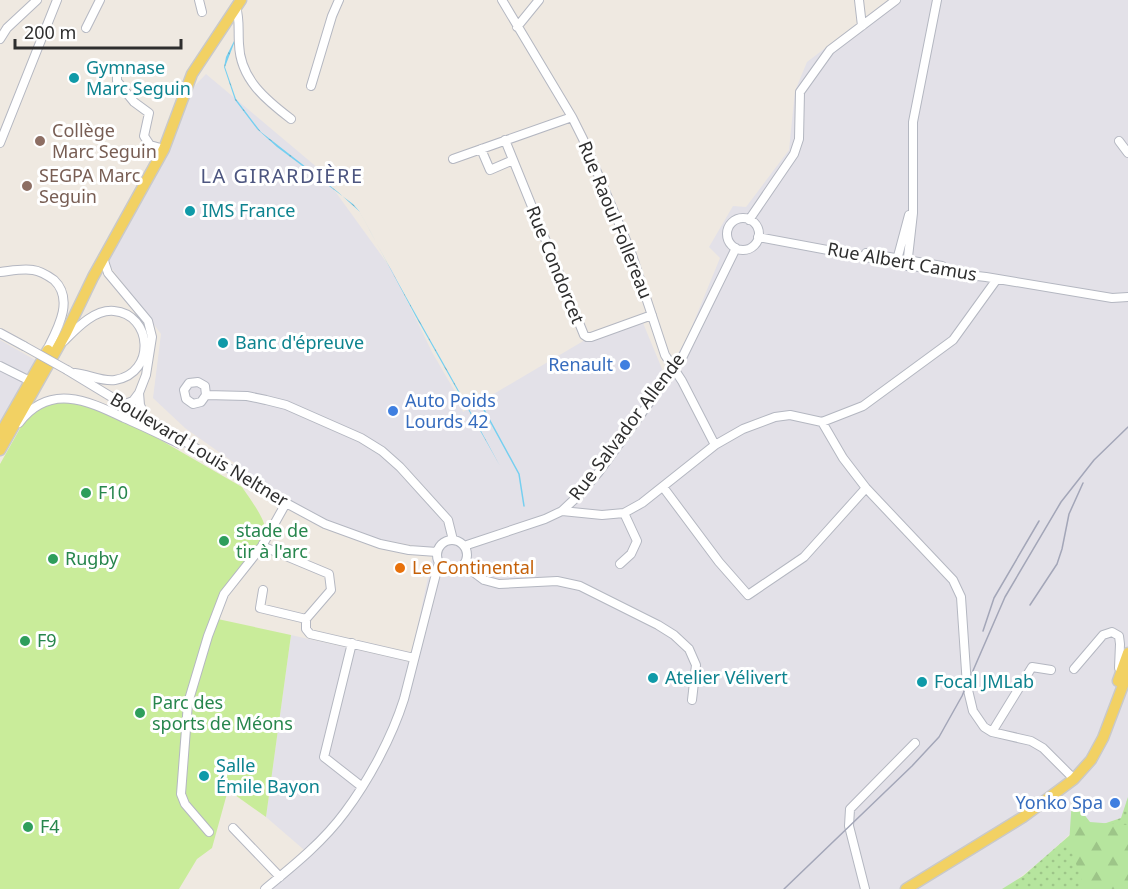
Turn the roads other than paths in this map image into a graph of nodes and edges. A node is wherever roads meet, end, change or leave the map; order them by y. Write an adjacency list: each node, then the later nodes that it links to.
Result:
1 (37, 0): 13 (street)
2 (57, 0): 25 (street)
3 (100, 0): 17 (street)
4 (200, 0): 12 (street)
5 (339, 0): 20 (street)
6 (502, 0): 16 (street, Rue Raoul Follereau)
7 (859, 0): 15 (street)
8 (896, 0): 15 (street)
9 (937, 0): 31 (street)
10 (537, 1): 16 (street)
11 (239, 3): 22 (street); 26 (main road)
12 (202, 12)
13 (12, 23): 14 (street); 18 (street)
14 (0, 24)
15 (862, 26): 32 (street)
16 (518, 27): 21 (street, Rue Raoul Follereau)
17 (87, 28)
18 (0, 39)
19 (125, 67): 26 (street)
20 (311, 86)
21 (572, 117): 23 (street); 41 (street, Rue Raoul Follereau)
22 (291, 119)
23 (506, 140): 27 (street); 30 (street, Rue Condorcet)
24 (1119, 141): 28 (street)
25 (0, 143)
26 (164, 149): 35 (main road)
27 (481, 149): 29 (street); 30 (street)
28 (1128, 153)
29 (453, 159)
30 (513, 160): 41 (street, Rue Condorcet)
31 (912, 206): 36 (street); 37 (street)
32 (749, 220): 33 (street); 34 (street)
33 (758, 237): 34 (street); 36 (street, Rue Albert Camus)
34 (736, 248): 44 (street, Rue Salvador Allende)
35 (103, 258): 45 (main road); 48 (street)
36 (897, 260): 37 (street, Rue Albert Camus)
37 (908, 263): 39 (street, Rue Albert Camus)
38 (0, 272): 45 (street)
39 (997, 279): 40 (street, Rue Albert Camus); 52 (street)
40 (1128, 297)
41 (652, 315): 44 (street, Rue Raoul Follereau)
42 (1, 333): 46 (street, Boulevard Louis Neltner, bridge)
43 (0, 366): 47 (street)
44 (673, 369): 54 (street, Rue Raoul Follereau); 60 (street, Rue Salvador Allende)
45 (39, 372): 46 (street); 47 (main road); 55 (main road)
46 (69, 372): 50 (street, Boulevard Louis Neltner)
47 (30, 381): 53 (main road)
48 (139, 393): 50 (street); 51 (street)
49 (206, 395): 62 (street)
50 (123, 405): 51 (street, Boulevard Louis Neltner)
51 (145, 416): 56 (street, Boulevard Louis Neltner)
52 (822, 422): 54 (street); 58 (street)
53 (0, 434)
54 (715, 445): 57 (street)
55 (1, 448): 56 (street)
56 (215, 461): 59 (street, Boulevard Louis Neltner)
57 (663, 487): 58 (street); 61 (street)
58 (866, 488): 80 (street)
59 (286, 503): 63 (street); 65 (street, Boulevard Louis Neltner)
60 (562, 511): 61 (street); 64 (street, Rue Salvador Allende)
61 (624, 513): 67 (street)
62 (453, 540): 64 (street); 65 (street)
63 (262, 546): 72 (street); 85 (street)
64 (464, 546): 68 (street)
65 (437, 552): 66 (street)
66 (439, 562): 69 (street); 70 (street)
67 (620, 564)
68 (464, 565): 69 (street); 79 (street)
69 (454, 570): 70 (street)
70 (434, 585): 75 (street)
71 (263, 590): 72 (street)
72 (306, 619): 73 (street)
73 (352, 643): 75 (street); 83 (street)
74 (1128, 653): 78 (main road)
75 (414, 658): 83 (street)
76 (1074, 669): 78 (street)
77 (1051, 670): 80 (street)
78 (1124, 671): 82 (main road); 82 (main road)
79 (692, 700)
80 (992, 732): 82 (street)
81 (915, 742): 88 (street)
82 (1072, 776): 89 (main road)
83 (361, 786): 86 (street)
84 (233, 828): 86 (street)
85 (209, 832)
86 (280, 877): 87 (street)
87 (266, 889)
88 (866, 889)
89 (906, 889)

